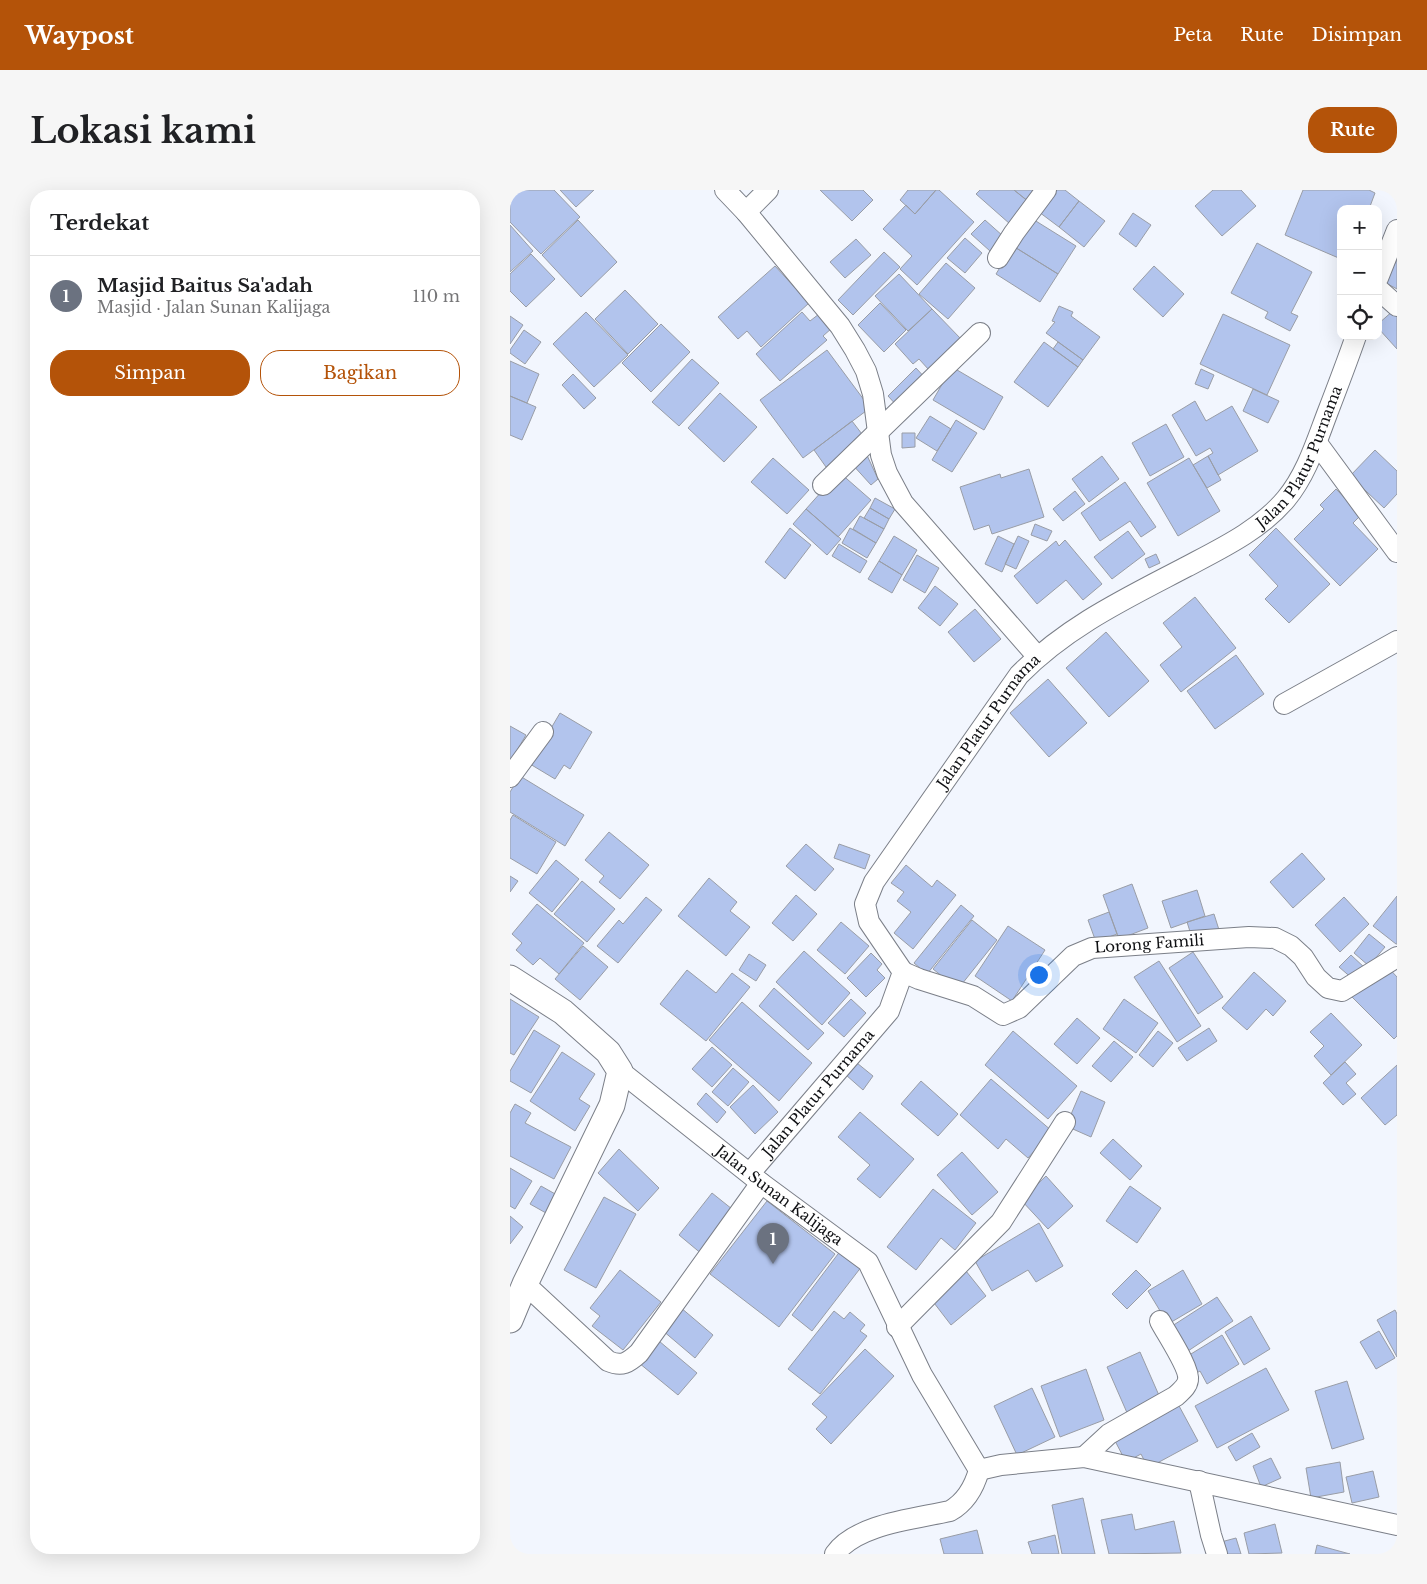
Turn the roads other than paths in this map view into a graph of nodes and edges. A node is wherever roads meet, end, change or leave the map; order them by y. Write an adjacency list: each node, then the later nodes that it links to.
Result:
1 (725, 190): 4 (street)
2 (768, 190): 4 (street)
3 (1046, 190): 6 (street)
4 (746, 212): 12 (street)
5 (1397, 230): 7 (street)
6 (998, 258)
7 (1382, 268)
8 (1382, 293): 9 (street)
9 (1397, 306)
10 (980, 333): 12 (street)
11 (1355, 340): 13 (street, Jalan Platur Purnama)
12 (879, 431): 14 (street); 17 (street)
13 (1317, 443): 15 (street); 17 (street, Jalan Platur Purnama)
14 (823, 485)
15 (1397, 552)
16 (1397, 641): 18 (street)
17 (1038, 656): 22 (street, Jalan Platur Purnama)
18 (1284, 704)
19 (543, 732): 20 (street)
20 (510, 777)
21 (1394, 963): 22 (street, Lorong Famili)
22 (903, 972): 26 (street, Jalan Platur Purnama)
23 (510, 978): 24 (street, Jalan Sunan Kalijaga)
24 (620, 1072): 26 (street, Jalan Sunan Kalijaga); 27 (street)
25 (1065, 1122): 30 (street)
26 (756, 1178): 27 (street, Jalan Platur Purnama); 30 (street, Jalan Sunan Kalijaga)
27 (525, 1284): 28 (street)
28 (510, 1320)
29 (1160, 1321): 31 (street)
30 (897, 1327): 32 (street, Jalan Sunan Kalijaga)
31 (1084, 1458): 32 (street); 33 (street)
32 (979, 1470): 35 (street)
33 (1199, 1481): 34 (street); 36 (street)
34 (1397, 1525)
35 (835, 1554)
36 (1217, 1554)

